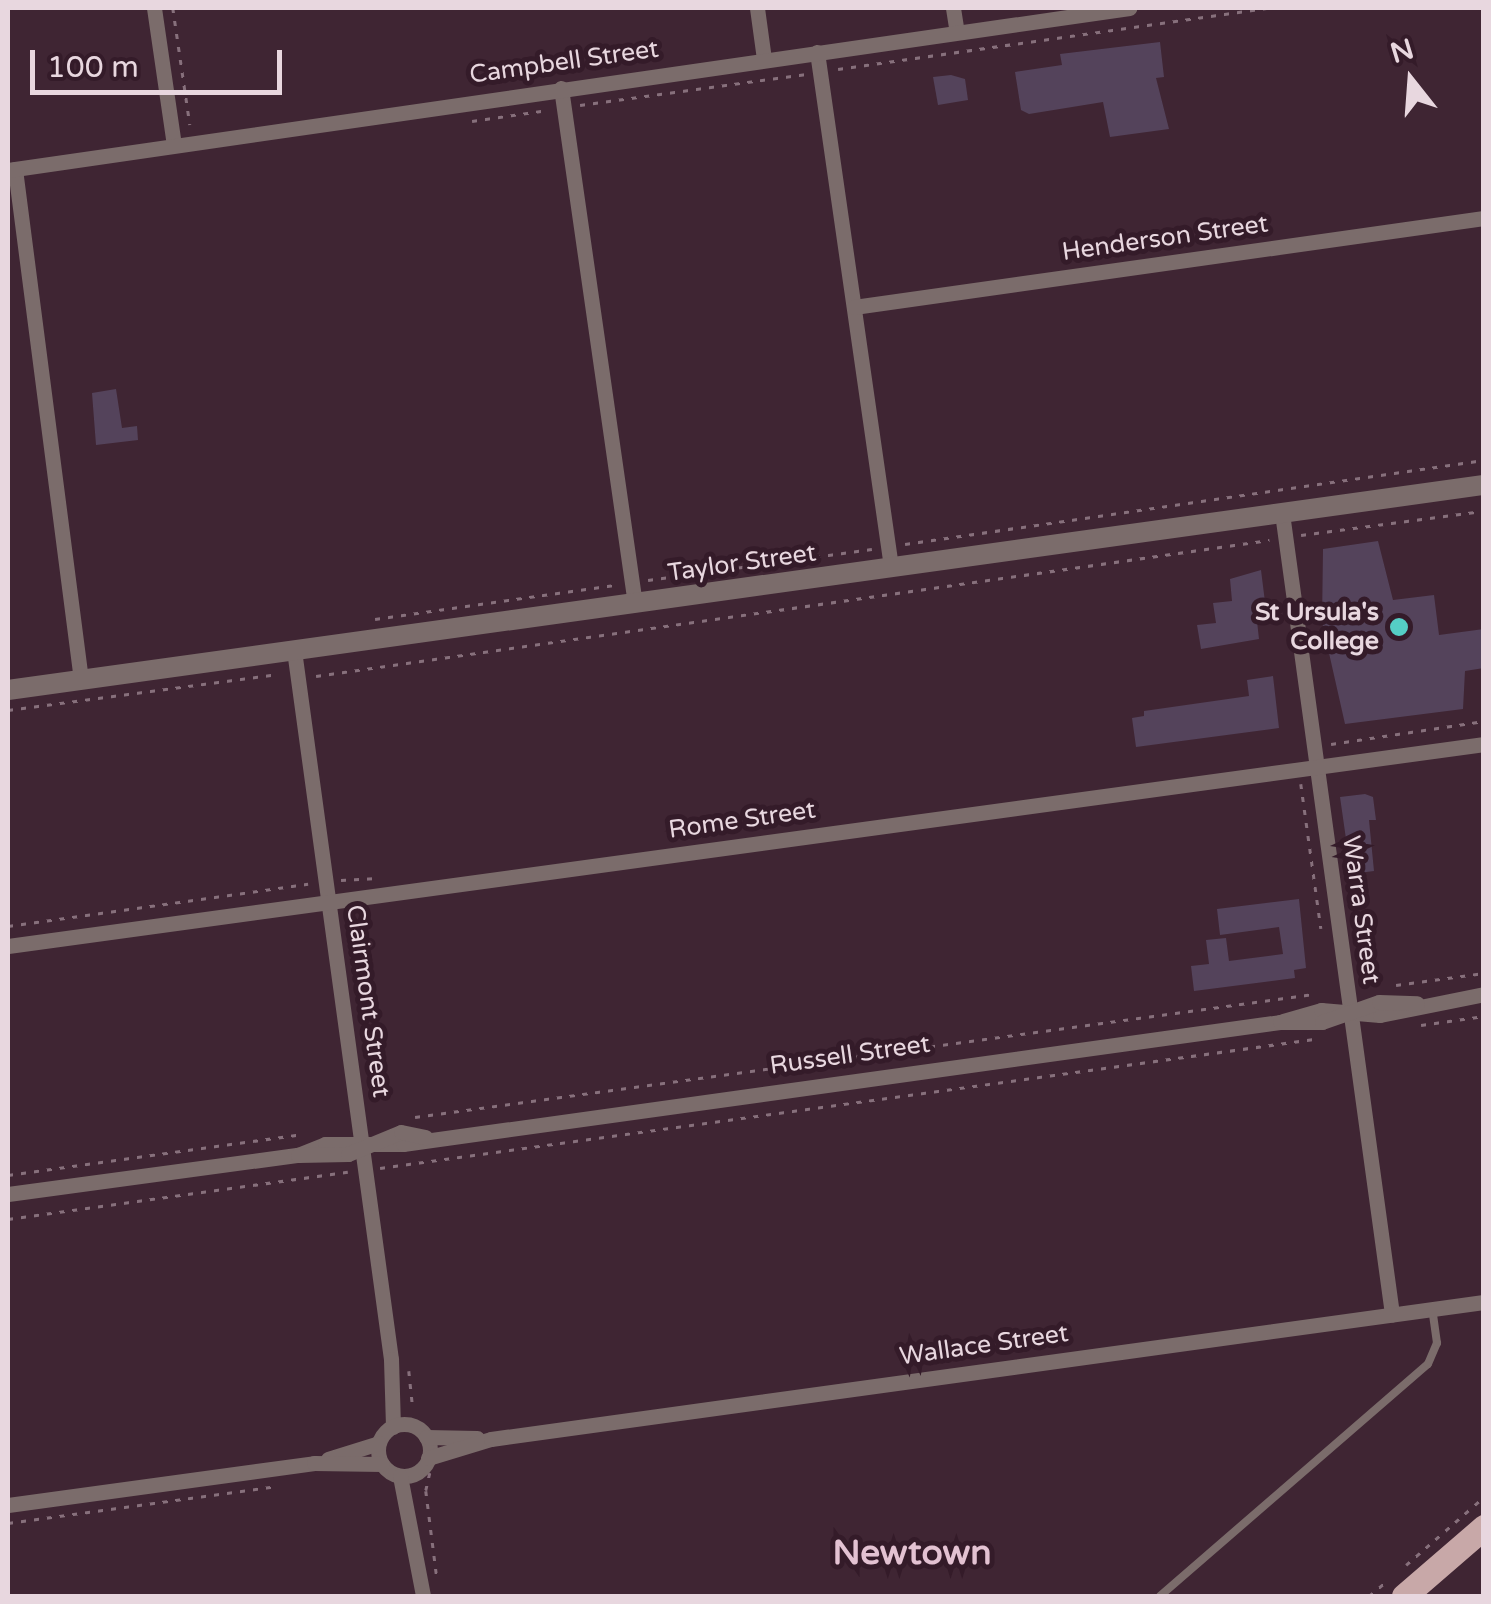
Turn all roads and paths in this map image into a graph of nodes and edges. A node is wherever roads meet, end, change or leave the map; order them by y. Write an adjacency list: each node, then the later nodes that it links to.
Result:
1 (154, 8): 15 (street)
2 (173, 8): 14 (path)
3 (757, 8): 9 (street)
4 (953, 8): 7 (street)
5 (1128, 8): 7 (street, Campbell Street)
6 (1267, 8): 10 (path)
7 (957, 32): 8 (street, Campbell Street)
8 (817, 52): 9 (street, Campbell Street); 10 (street)
9 (764, 59): 11 (street, Campbell Street)
10 (820, 72): 12 (path); 18 (street)
11 (561, 88): 12 (street); 15 (street, Campbell Street)
12 (564, 108): 13 (path); 25 (street)
13 (467, 122)
14 (190, 126)
15 (174, 145): 16 (street, Campbell Street)
16 (11, 169): 29 (street)
17 (1484, 218): 18 (street, Henderson Street)
18 (854, 307): 24 (street)
19 (1484, 460): 24 (path)
20 (1484, 485): 22 (street, Taylor Street)
21 (1484, 511): 23 (path)
22 (1282, 513): 23 (street, Warra Street); 24 (street, Taylor Street)
23 (1285, 537): 28 (path); 34 (street, Warra Street)
24 (889, 557): 25 (street, Taylor Street); 25 (path)
25 (633, 593): 26 (path); 27 (street, Taylor Street)
26 (367, 620)
27 (294, 650): 28 (street, Clairmont Street); 29 (street, Taylor Street)
28 (298, 677): 31 (path); 37 (street, Clairmont Street)
29 (81, 680): 30 (street, Taylor Street)
30 (8, 690)
31 (8, 710)
32 (1484, 722): 34 (path)
33 (1484, 744): 35 (street, Rome Street)
34 (1314, 748): 35 (street, Warra Street)
35 (1308, 768): 38 (street, Rome Street); 40 (path); 44 (street, Warra Street)
36 (389, 877): 37 (path)
37 (326, 882): 38 (street, Clairmont Street); 39 (path)
38 (329, 902): 41 (street, Rome Street); 50 (street, Clairmont Street)
39 (8, 926)
40 (1323, 941)
41 (8, 946)
42 (1484, 973): 43 (path)
43 (1393, 985)
44 (1347, 989): 46 (street, Warra Street); 48 (path)
45 (1484, 994): 46 (street, Russell Street)
46 (1350, 1012): 50 (street, Russell Street); 57 (street, Warra Street)
47 (1321, 1038): 51 (path)
48 (413, 1118)
49 (305, 1134): 52 (path)
50 (362, 1146): 51 (street, Clairmont Street); 53 (street, Russell Street)
51 (365, 1170): 54 (path); 58 (street, Clairmont Street)
52 (8, 1175)
53 (8, 1194)
54 (8, 1218)
55 (1484, 1302): 56 (street, Wallace Street)
56 (1432, 1308): 57 (street, Wallace Street); 72 (lane)
57 (1392, 1314): 60 (street, Wallace Street)
58 (400, 1426): 59 (street); 61 (street)
59 (426, 1437): 60 (street, Wallace Street); 62 (street)
60 (490, 1439): 62 (street, Wallace Street)
61 (379, 1443): 63 (street); 64 (street)
62 (428, 1458): 65 (street)
63 (314, 1463): 64 (street); 68 (street)
64 (382, 1464): 65 (street)
65 (407, 1475): 71 (street)
66 (426, 1490): 70 (path)
67 (1484, 1496): 73 (path)
68 (8, 1504)
69 (1484, 1527): 74 (main road)
70 (437, 1579)
71 (423, 1596)
72 (1160, 1596)
73 (1370, 1596)
74 (1404, 1596)

